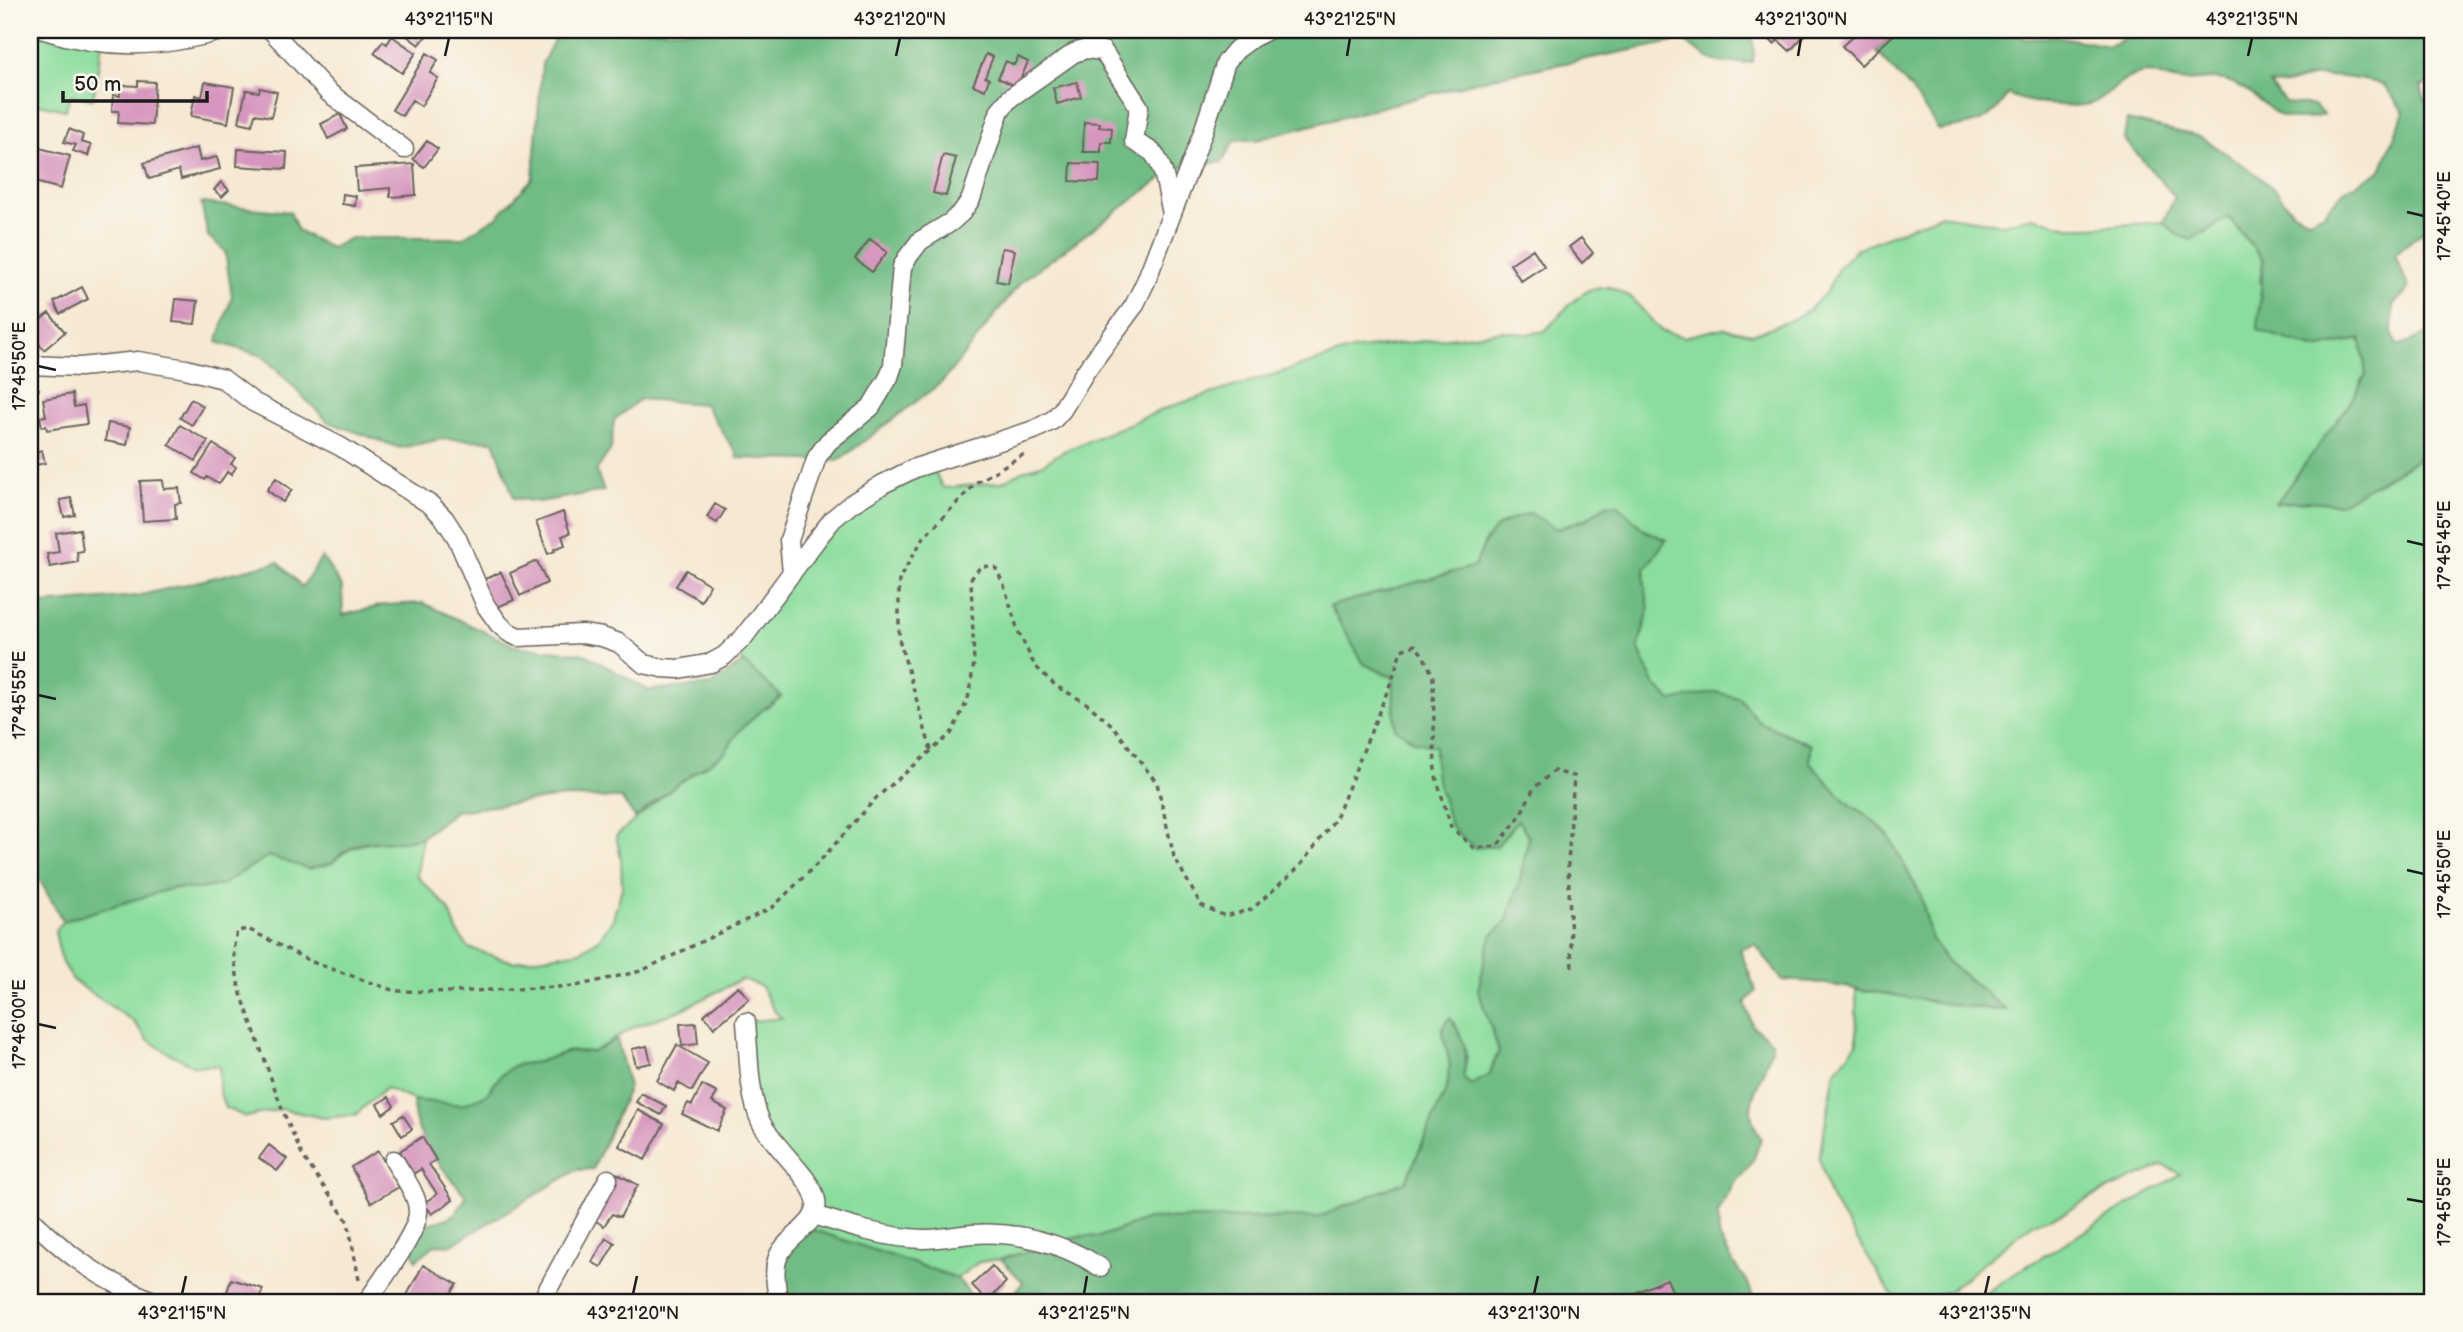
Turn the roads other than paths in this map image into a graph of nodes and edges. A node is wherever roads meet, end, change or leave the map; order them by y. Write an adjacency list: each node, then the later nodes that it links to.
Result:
1 (44, 30): 2 (street)
2 (224, 30)
3 (271, 30): 5 (street)
4 (1268, 30): 6 (street)
5 (404, 149)
6 (1172, 213): 8 (street); 8 (street)
7 (30, 365): 8 (street)
8 (793, 573)
9 (746, 1022): 12 (street)
10 (394, 1160): 15 (street)
11 (608, 1179): 17 (street)
12 (815, 1215): 14 (street); 18 (street)
13 (30, 1218): 16 (street)
14 (1100, 1267)
15 (364, 1296)
16 (155, 1302)
17 (541, 1302)
18 (778, 1302)

